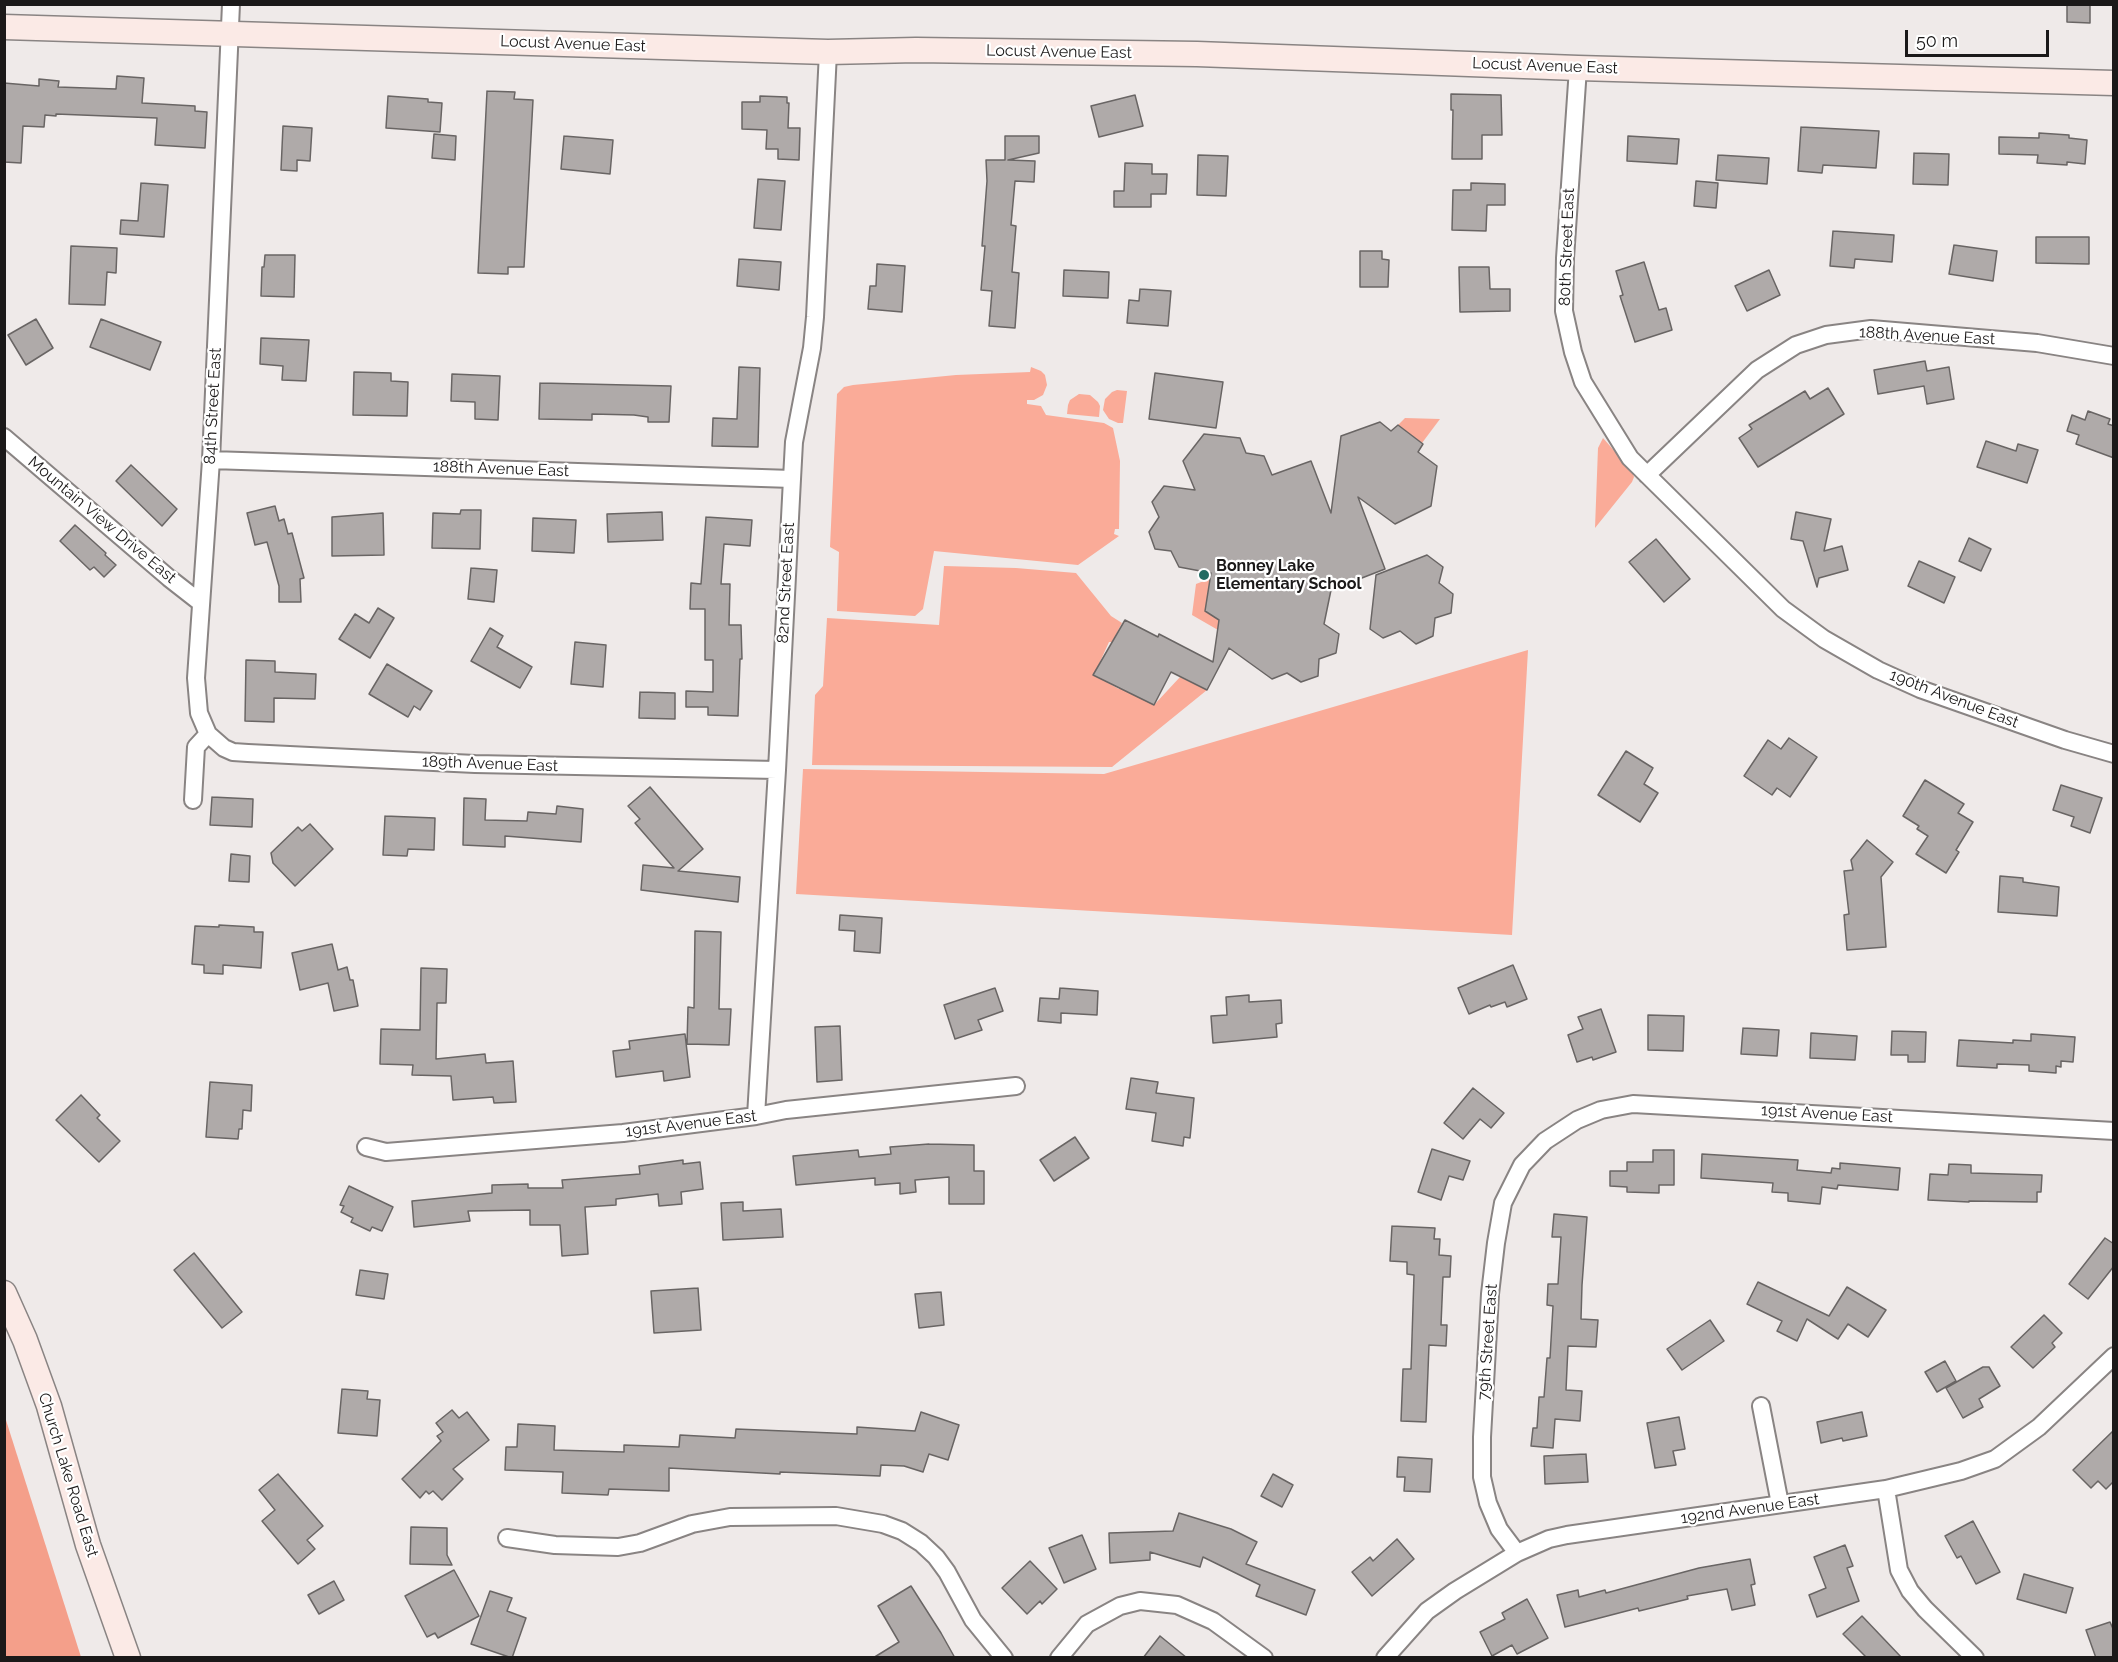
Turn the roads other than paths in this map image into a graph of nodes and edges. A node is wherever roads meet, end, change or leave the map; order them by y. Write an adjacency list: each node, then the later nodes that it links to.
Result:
1 (231, 4): 3 (street, 84th Street East)
2 (4, 27): 3 (street, Locust Avenue East)
3 (229, 33): 4 (street, Locust Avenue East); 9 (street, 84th Street East)
4 (828, 52): 5 (street, Locust Avenue East); 11 (street, 82nd Street East)
5 (1578, 68): 6 (street, Locust Avenue East); 10 (street, 80th Street East)
6 (2114, 82)
7 (2114, 357): 10 (street, 188th Avenue East)
8 (4, 437): 12 (street, Mountain View Drive East)
9 (211, 460): 11 (street, 188th Avenue East); 12 (street, 84th Street East)
10 (1647, 475): 14 (street, 190th Avenue East)
11 (792, 479): 15 (street, 82nd Street East)
12 (201, 603): 13 (street, 84th Street East)
13 (208, 734): 15 (street, 189th Avenue East); 16 (street)
14 (2114, 754)
15 (777, 770): 18 (street, 82nd Street East)
16 (193, 800)
17 (1016, 1086): 18 (street, 191st Avenue East)
18 (756, 1116): 21 (street, 191st Avenue East)
19 (2114, 1131): 20 (street, 191st Avenue East)
20 (1549, 1139): 28 (street, 79th Street East)
21 (366, 1147)
22 (4, 1293): 29 (street, Church Lake Road East)
23 (2112, 1361): 25 (street, 192nd Avenue East)
24 (1761, 1406): 26 (street)
25 (1886, 1489): 26 (street, 192nd Avenue East); 34 (street)
26 (1780, 1504): 28 (street, 192nd Avenue East)
27 (507, 1538): 30 (street)
28 (1517, 1553): 33 (street, 192nd Avenue East)
29 (128, 1658)
30 (1004, 1658)
31 (1059, 1658): 32 (street)
32 (1264, 1658)
33 (1385, 1658)
34 (1975, 1658)

